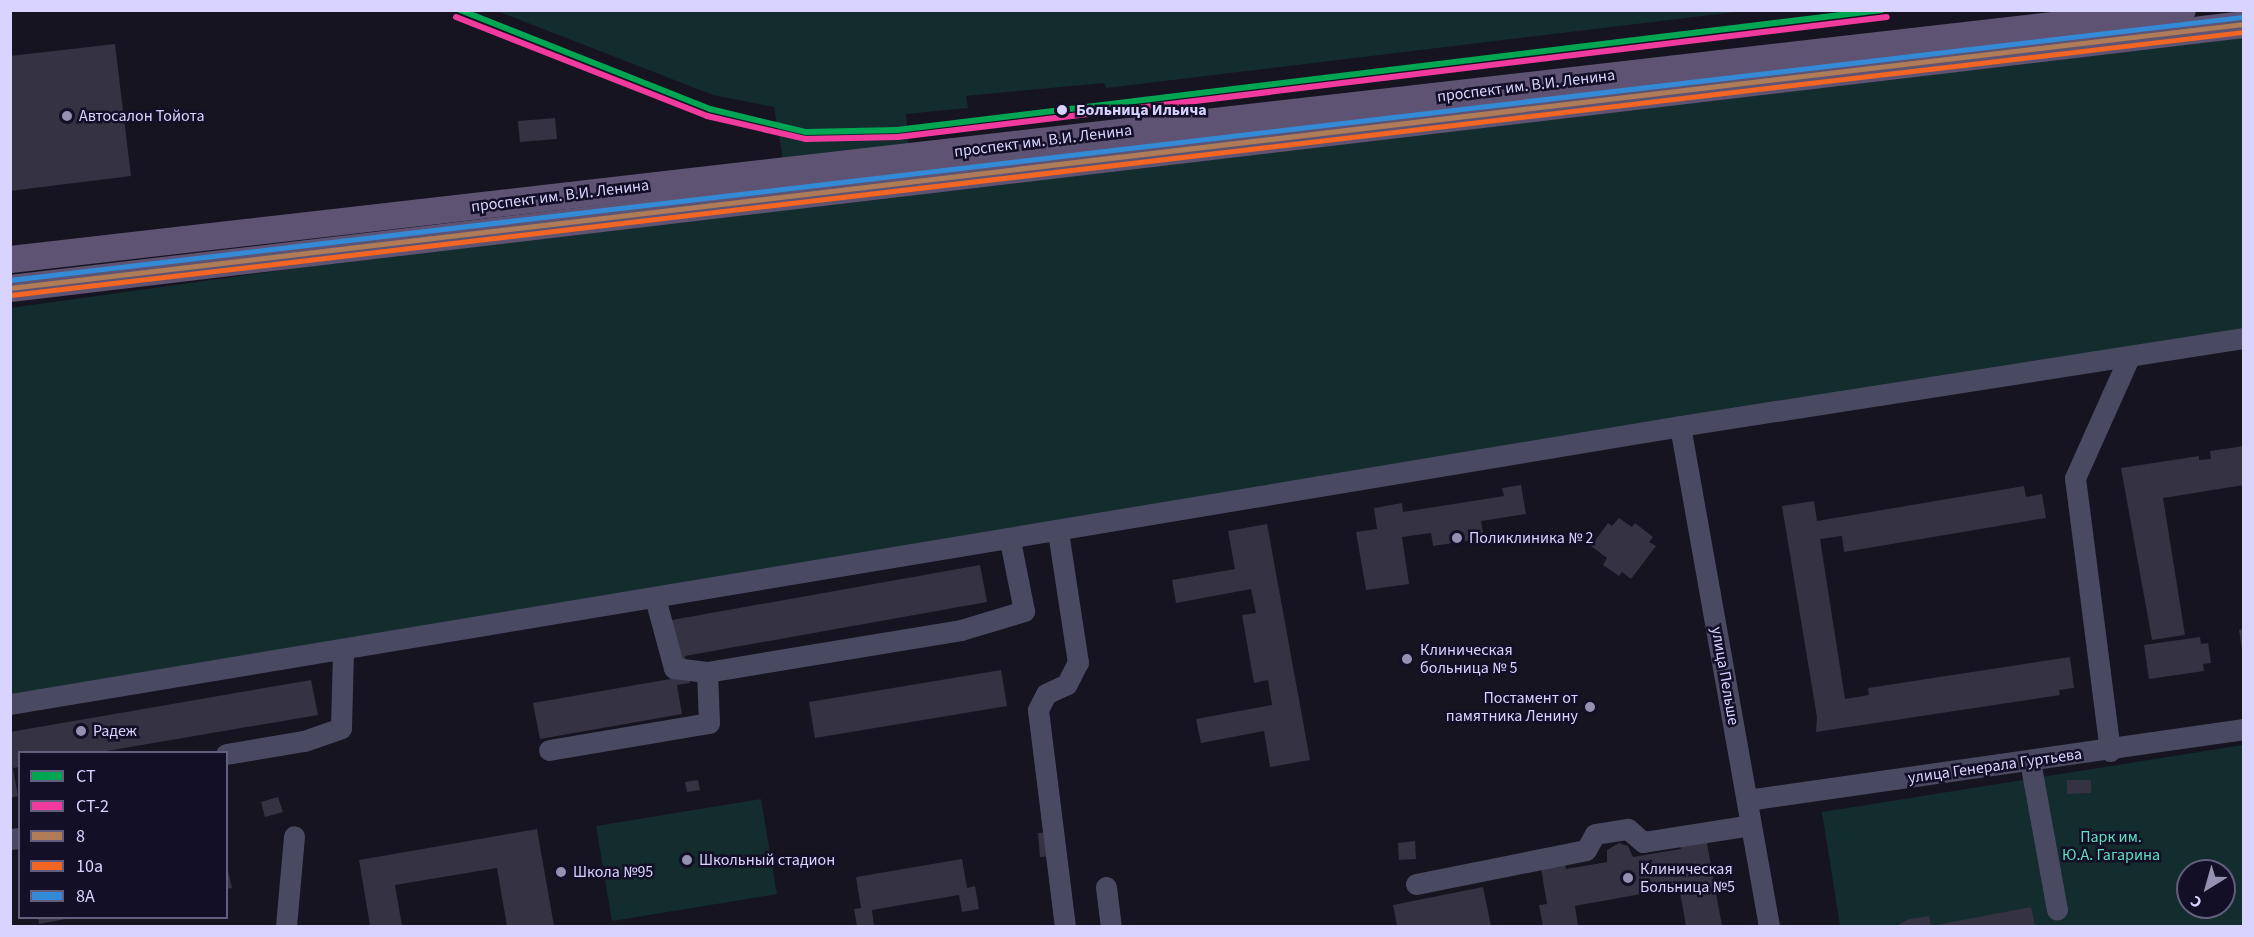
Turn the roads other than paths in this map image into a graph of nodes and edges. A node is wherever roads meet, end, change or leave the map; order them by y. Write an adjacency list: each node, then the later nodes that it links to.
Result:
1 (2182, 10): 3 (main road, проспект им. В.И. Ленина)
2 (2244, 24): 4 (main road, проспект им. В.И. Ленина)
3 (10, 259)
4 (10, 288)
5 (2244, 338): 6 (street)
6 (2129, 357): 7 (street); 16 (street)
7 (1680, 426): 8 (street); 19 (street, улица Пельше)
8 (1058, 532): 9 (street); 26 (street)
9 (1010, 540): 10 (street); 12 (street)
10 (655, 598): 11 (street); 12 (street)
11 (343, 649): 13 (street); 17 (street)
12 (707, 672): 15 (street)
13 (10, 704)
14 (2244, 729): 16 (street, улица Генерала Гуртьева)
15 (549, 750)
16 (2110, 751): 18 (street, улица Генерала Гуртьева)
17 (228, 754)
18 (2030, 762): 19 (street, улица Генерала Гуртьева); 24 (street)
19 (1747, 800): 20 (street, улица Пельше)
20 (1751, 825): 22 (street); 28 (street, улица Пельше)
21 (294, 836): 25 (street)
22 (1416, 884)
23 (1106, 887): 27 (street)
24 (2057, 910)
25 (286, 927)
26 (1065, 927)
27 (1111, 927)
28 (1769, 927)

